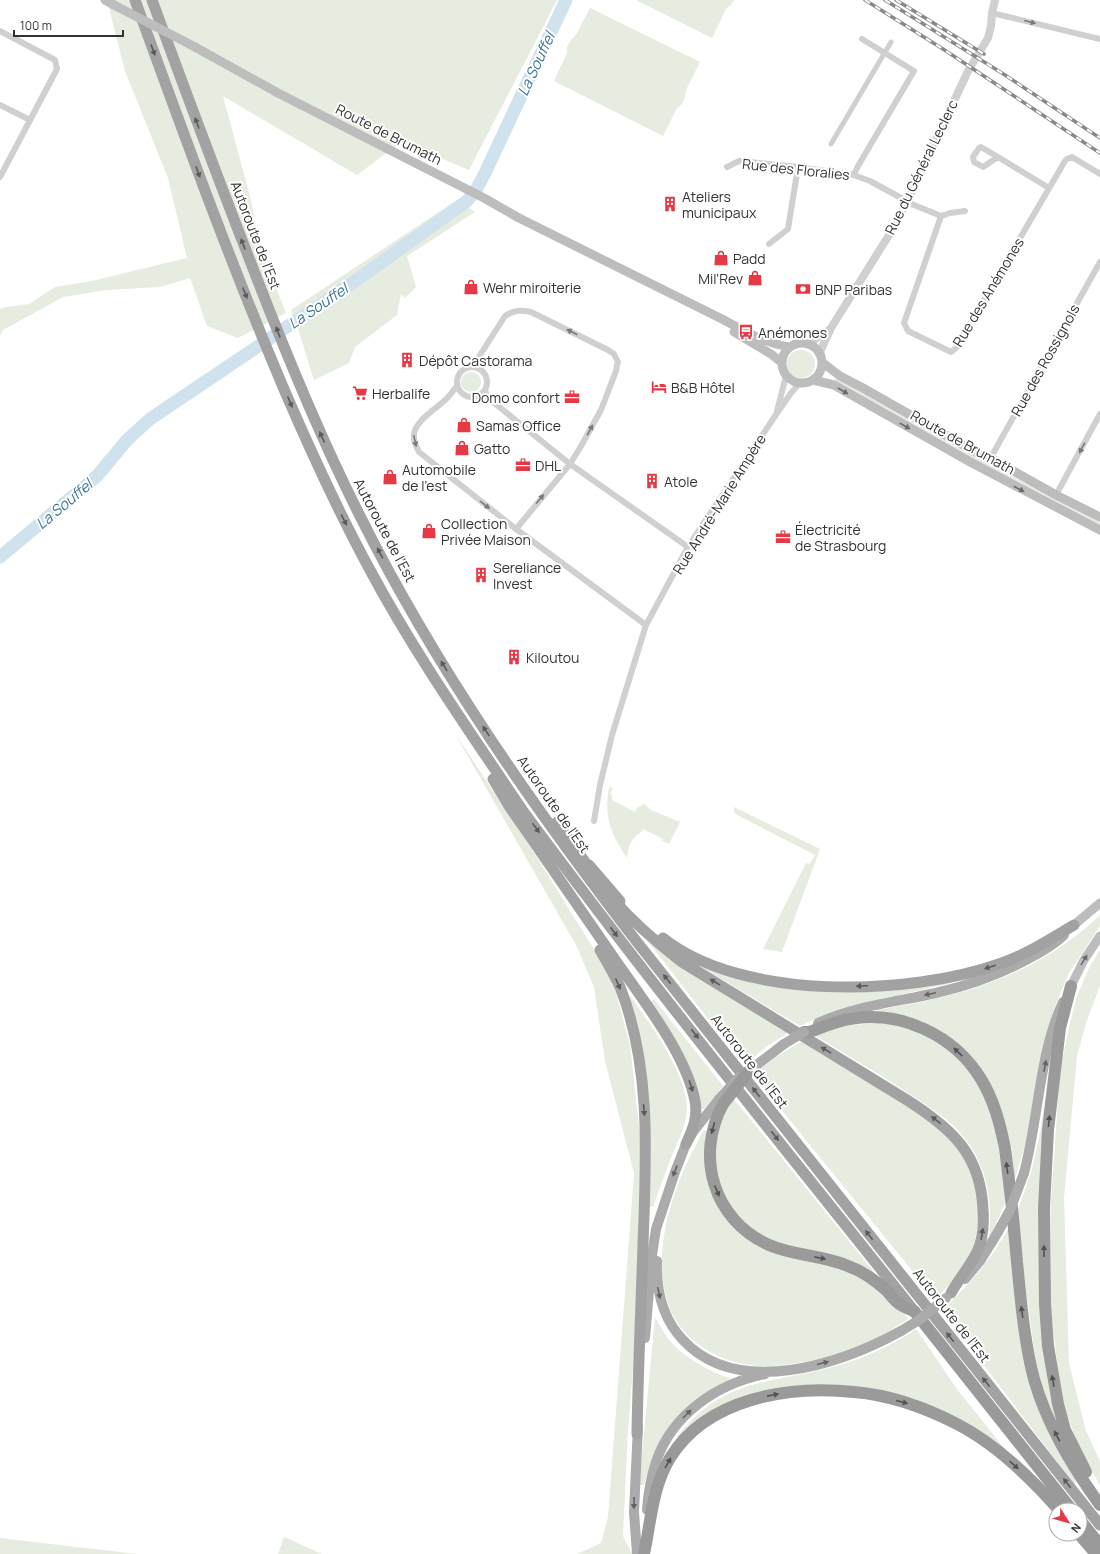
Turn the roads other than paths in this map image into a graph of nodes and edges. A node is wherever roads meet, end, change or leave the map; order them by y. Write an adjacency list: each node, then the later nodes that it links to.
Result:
1 (105, 0): 26 (main road, Route de Brumath, bridge)
2 (136, 0): 55 (highway, Autoroute de l’Est, one-way to 55)
3 (152, 0): 56 (highway, Autoroute de l’Est, one-way to 3)
4 (995, 0): 5 (street, Rue du Général Leclerc)
5 (992, 13): 8 (street, one-way to 8); 21 (street, Rue du Général Leclerc)
6 (0, 31): 12 (street)
7 (862, 39): 10 (street)
8 (1100, 39)
9 (891, 42): 10 (street)
10 (885, 53): 13 (street); 18 (street)
11 (0, 105): 12 (street)
12 (30, 120): 19 (street)
13 (831, 144)
14 (998, 157): 20 (street)
15 (727, 167): 16 (street, Rue des Floralies)
16 (798, 167): 18 (street, Rue des Floralies); 24 (street)
17 (1100, 174): 20 (street, Rue des Anémones)
18 (854, 175): 21 (street, Rue des Floralies)
19 (0, 177)
20 (1050, 188): 23 (street, Rue des Anémones)
21 (907, 201): 23 (street); 27 (street, Rue du Général Leclerc)
22 (965, 211): 23 (street)
23 (941, 216)
24 (769, 244)
25 (1100, 262): 47 (street, Rue des Rossignols)
26 (663, 290): 29 (main road, Route de Brumath); 32 (main road, Route de Brumath)
27 (831, 328): 28 (street, Rue du Général Leclerc); 30 (street, Rue du Général Leclerc)
28 (808, 344): 29 (main road); 30 (main road)
29 (790, 346): 32 (main road)
30 (819, 354): 33 (main road)
31 (480, 356): 34 (street); 35 (street); 48 (street, one-way to 31)
32 (781, 362): 36 (main road)
33 (823, 363): 37 (main road); 47 (main road, Route de Brumath)
34 (473, 366): 35 (street); 39 (street)
35 (482, 370): 40 (street)
36 (786, 376): 38 (main road); 46 (street, Rue André-Marie Ampère)
37 (813, 380): 38 (main road); 52 (main road, Route de Brumath, one-way to 52)
38 (800, 383): 46 (street, Rue André-Marie Ampère)
39 (457, 386): 41 (street); 42 (street)
40 (484, 390): 43 (street); 44 (street)
41 (463, 395): 42 (street); 43 (street)
42 (449, 396): 51 (street, one-way to 51)
43 (479, 396): 44 (street)
44 (488, 398): 48 (street)
45 (1100, 414): 49 (street, one-way to 49)
46 (775, 416): 53 (street, Rue André-Marie Ampère)
47 (989, 457): 49 (main road, Route de Brumath)
48 (570, 464): 51 (street, one-way to 48); 53 (street)
49 (1056, 495): 50 (main road, Route de Brumath)
50 (1100, 517)
51 (516, 530): 54 (street)
52 (1100, 530)
53 (688, 548): 54 (street, Rue André-Marie Ampère)
54 (646, 625): 57 (street, Rue André-Marie Ampère)
55 (405, 633): 59 (highway); 71 (highway, Autoroute de l’Est, one-way to 71)
56 (508, 764): 58 (highway); 78 (highway, Autoroute de l’Est, one-way to 56)
57 (594, 821)
58 (582, 856): 61 (highway, one-way to 58); 70 (highway, one-way to 58)
59 (569, 893): 68 (highway, one-way to 68); 73 (highway, one-way to 73)
60 (1100, 903): 61 (main road)
61 (1074, 925): 64 (main road, one-way to 64)
62 (1100, 936): 63 (main road, one-way to 62)
63 (1071, 986): 70 (main road, one-way to 63, bridge); 74 (highway, one-way to 63)
64 (824, 1023): 65 (highway); 77 (highway, one-way to 64)
65 (804, 1032): 66 (main road, bridge)
66 (749, 1071): 67 (highway, bridge)
67 (721, 1102): 68 (main road); 71 (highway, one-way to 71)
68 (686, 1144): 69 (main road, one-way to 69)
69 (666, 1199): 72 (main road, one-way to 72); 73 (main road)
70 (949, 1296): 72 (main road, one-way to 70, bridge)
71 (915, 1312): 76 (highway, Autoroute de l’Est)
72 (785, 1370): 83 (main road, one-way to 72)
73 (637, 1434): 82 (main road, one-way to 82)
74 (1100, 1493)
75 (1052, 1502): 83 (highway, one-way to 75)
76 (1066, 1502)
77 (1100, 1504)
78 (1100, 1525)
79 (1088, 1530): 81 (highway)
80 (1086, 1542): 84 (highway)
81 (1100, 1545)
82 (637, 1554)
83 (644, 1554)
84 (1096, 1554)

